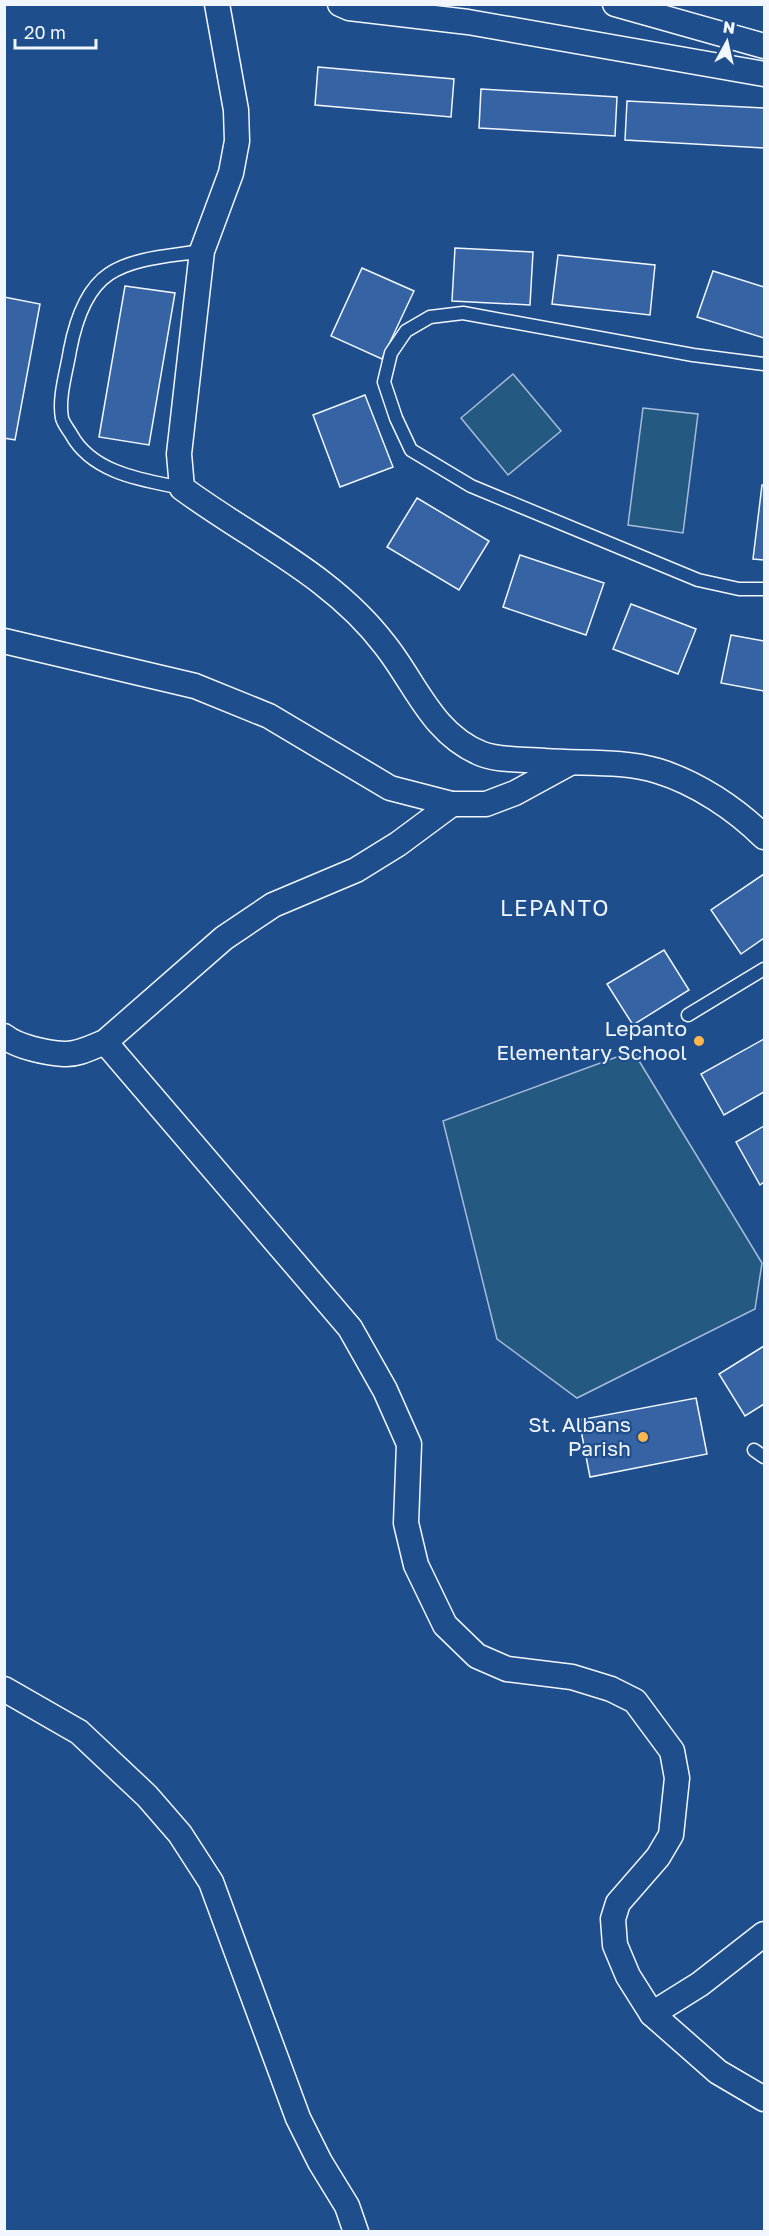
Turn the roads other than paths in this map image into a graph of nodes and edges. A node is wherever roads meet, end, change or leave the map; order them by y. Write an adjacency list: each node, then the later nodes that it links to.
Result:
1 (217, 4): 6 (street)
2 (340, 4): 5 (street)
3 (615, 4): 4 (street)
4 (765, 46)
5 (765, 74)
6 (202, 250): 8 (street); 8 (lane)
7 (765, 364): 9 (lane)
8 (182, 488): 11 (street)
9 (765, 589)
10 (4, 641): 12 (street)
11 (570, 763): 12 (street); 13 (street)
12 (452, 804): 17 (street)
13 (765, 837)
14 (765, 969): 15 (lane)
15 (688, 1015)
16 (4, 1036): 17 (street)
17 (105, 1042): 20 (street)
18 (4, 1689): 22 (street)
19 (765, 1934): 20 (street)
20 (652, 2013): 21 (street)
21 (765, 2100)
22 (356, 2232)

